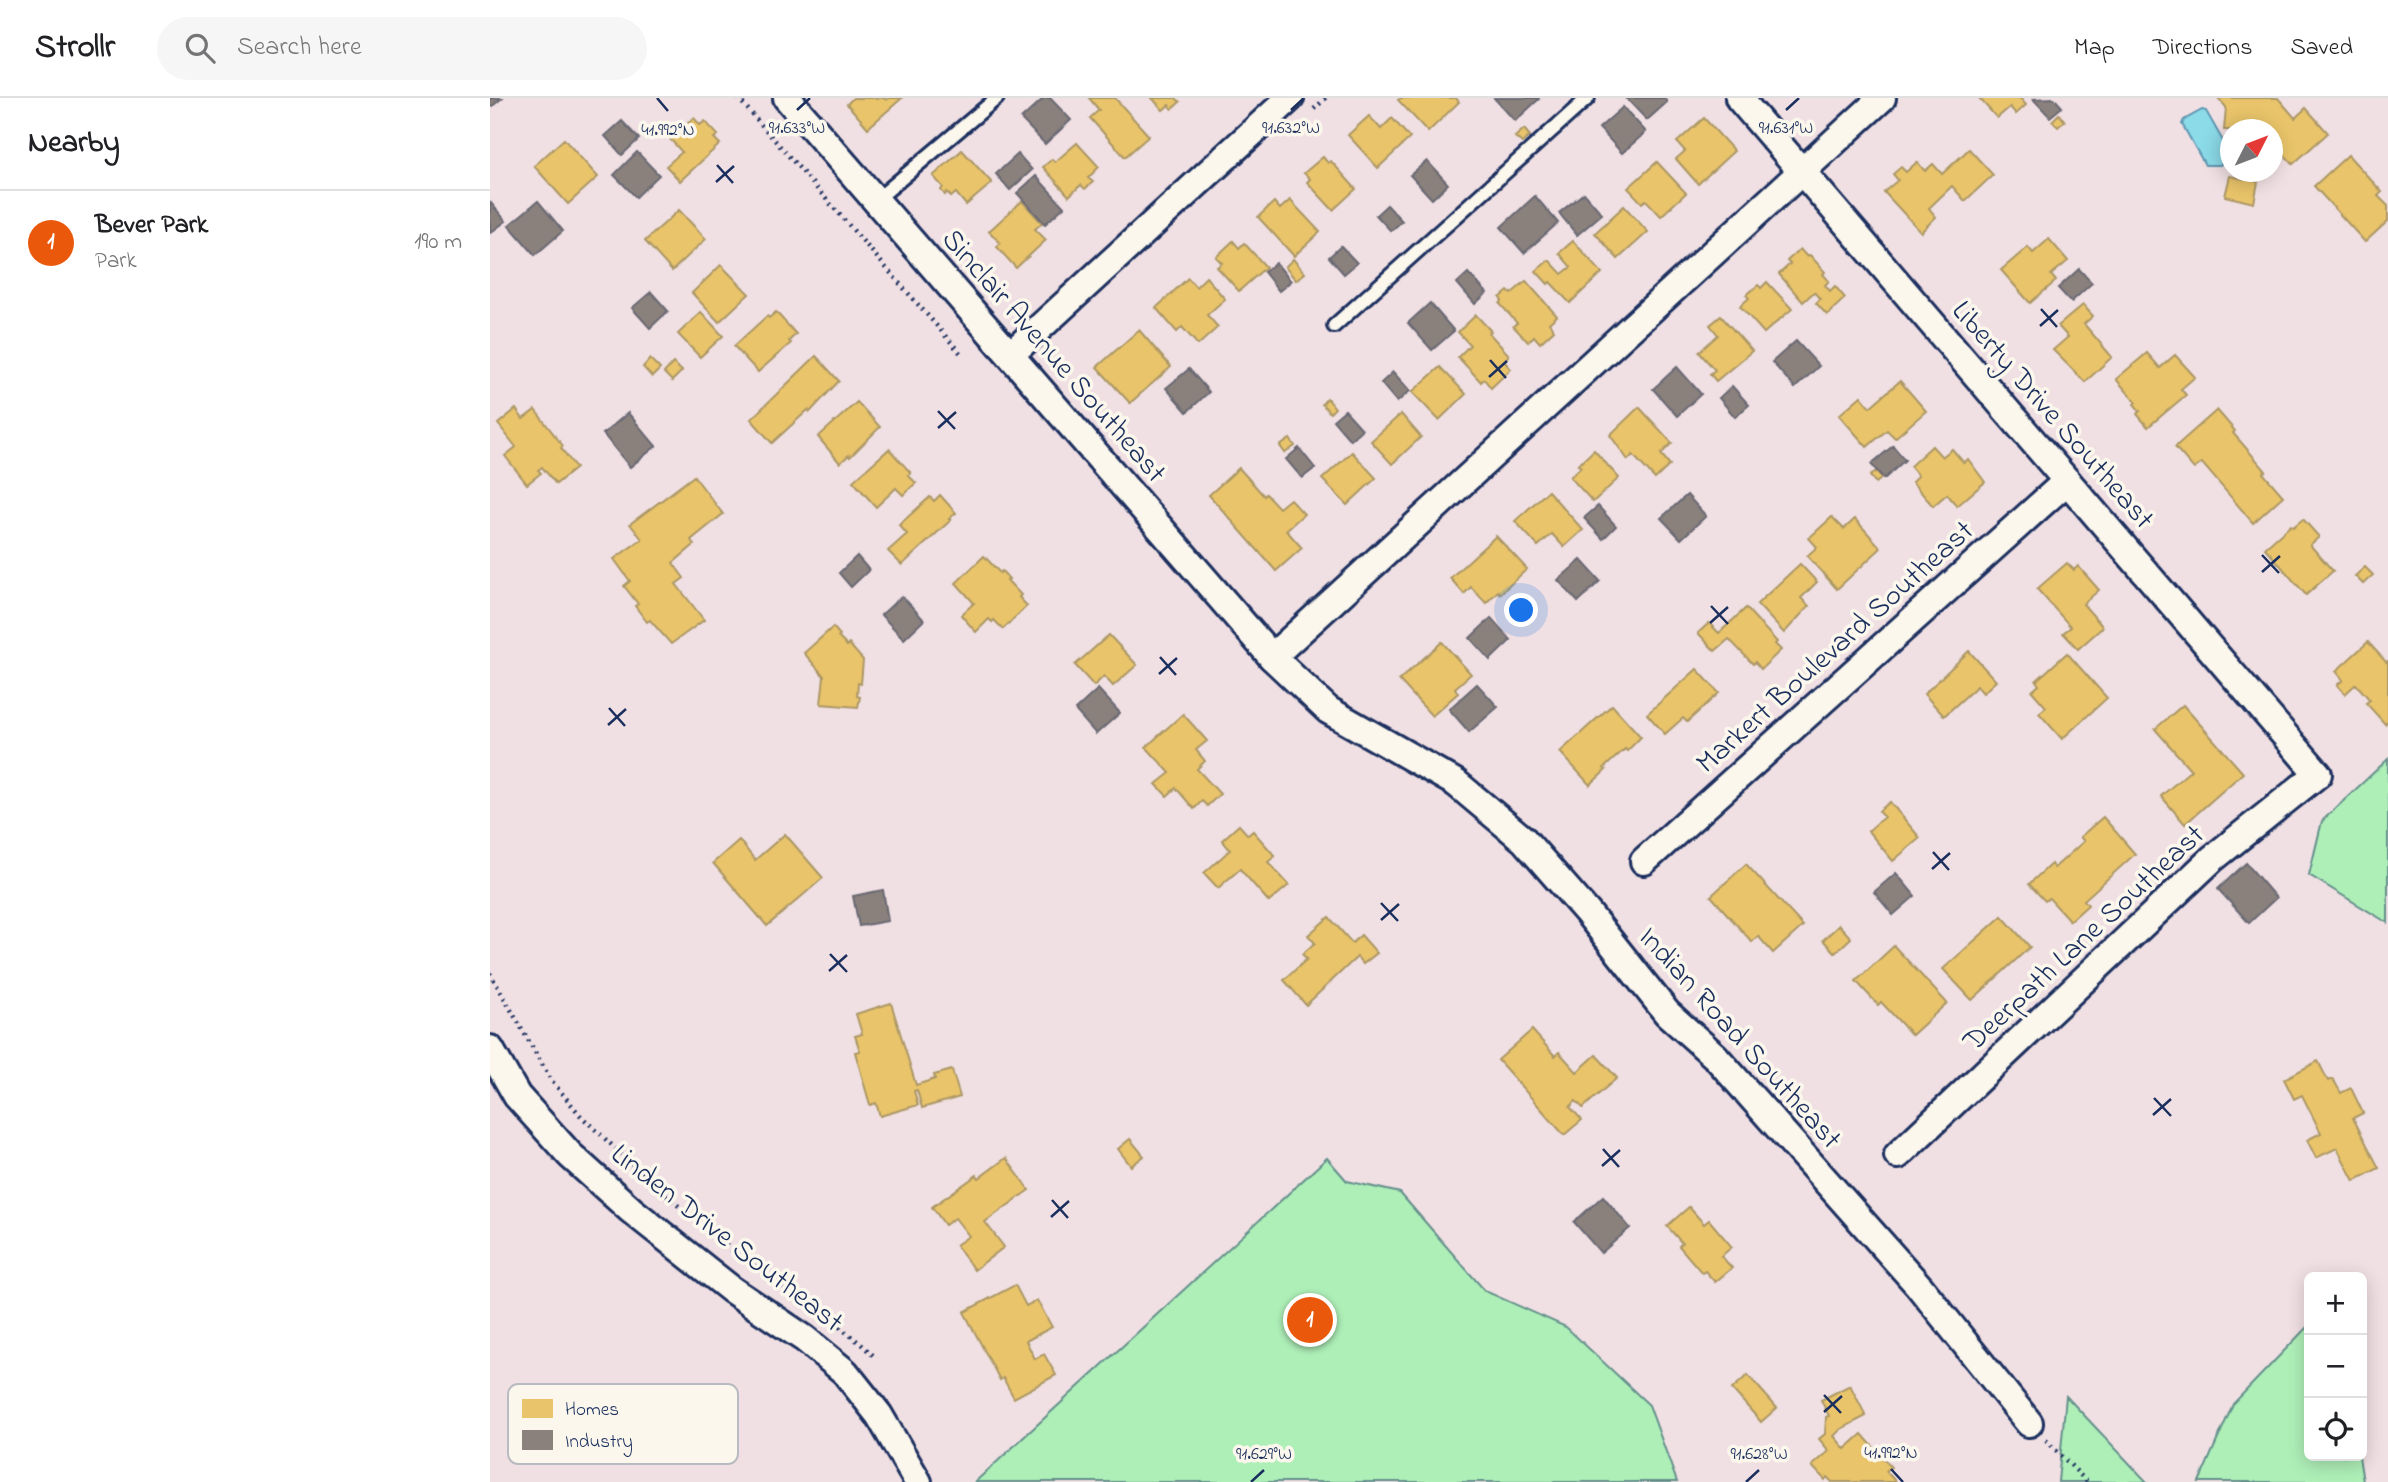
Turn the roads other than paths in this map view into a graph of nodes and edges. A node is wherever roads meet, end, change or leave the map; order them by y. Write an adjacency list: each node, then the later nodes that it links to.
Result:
1 (787, 98): 8 (street, Sinclair Avenue Southeast)
2 (997, 98): 8 (lane)
3 (1290, 98): 10 (street)
4 (1588, 98): 9 (lane)
5 (1739, 98): 7 (street, Liberty Drive Southeast)
6 (1882, 98): 7 (street)
7 (1802, 171): 11 (street, Liberty Drive Southeast); 12 (street)
8 (876, 200): 10 (street, Sinclair Avenue Southeast)
9 (1334, 326)
10 (1011, 354): 12 (street, Sinclair Avenue Southeast)
11 (2067, 481): 13 (street, Liberty Drive Southeast); 14 (street, Markert Boulevard Southeast)
12 (1272, 657): 17 (street, Indian Road Southeast)
13 (2318, 774): 16 (street, Deerpath Lane Southeast)
14 (1644, 861)
15 (490, 1049): 18 (street, Linden Drive Southeast)
16 (1898, 1155)
17 (2029, 1423)
18 (918, 1482)

